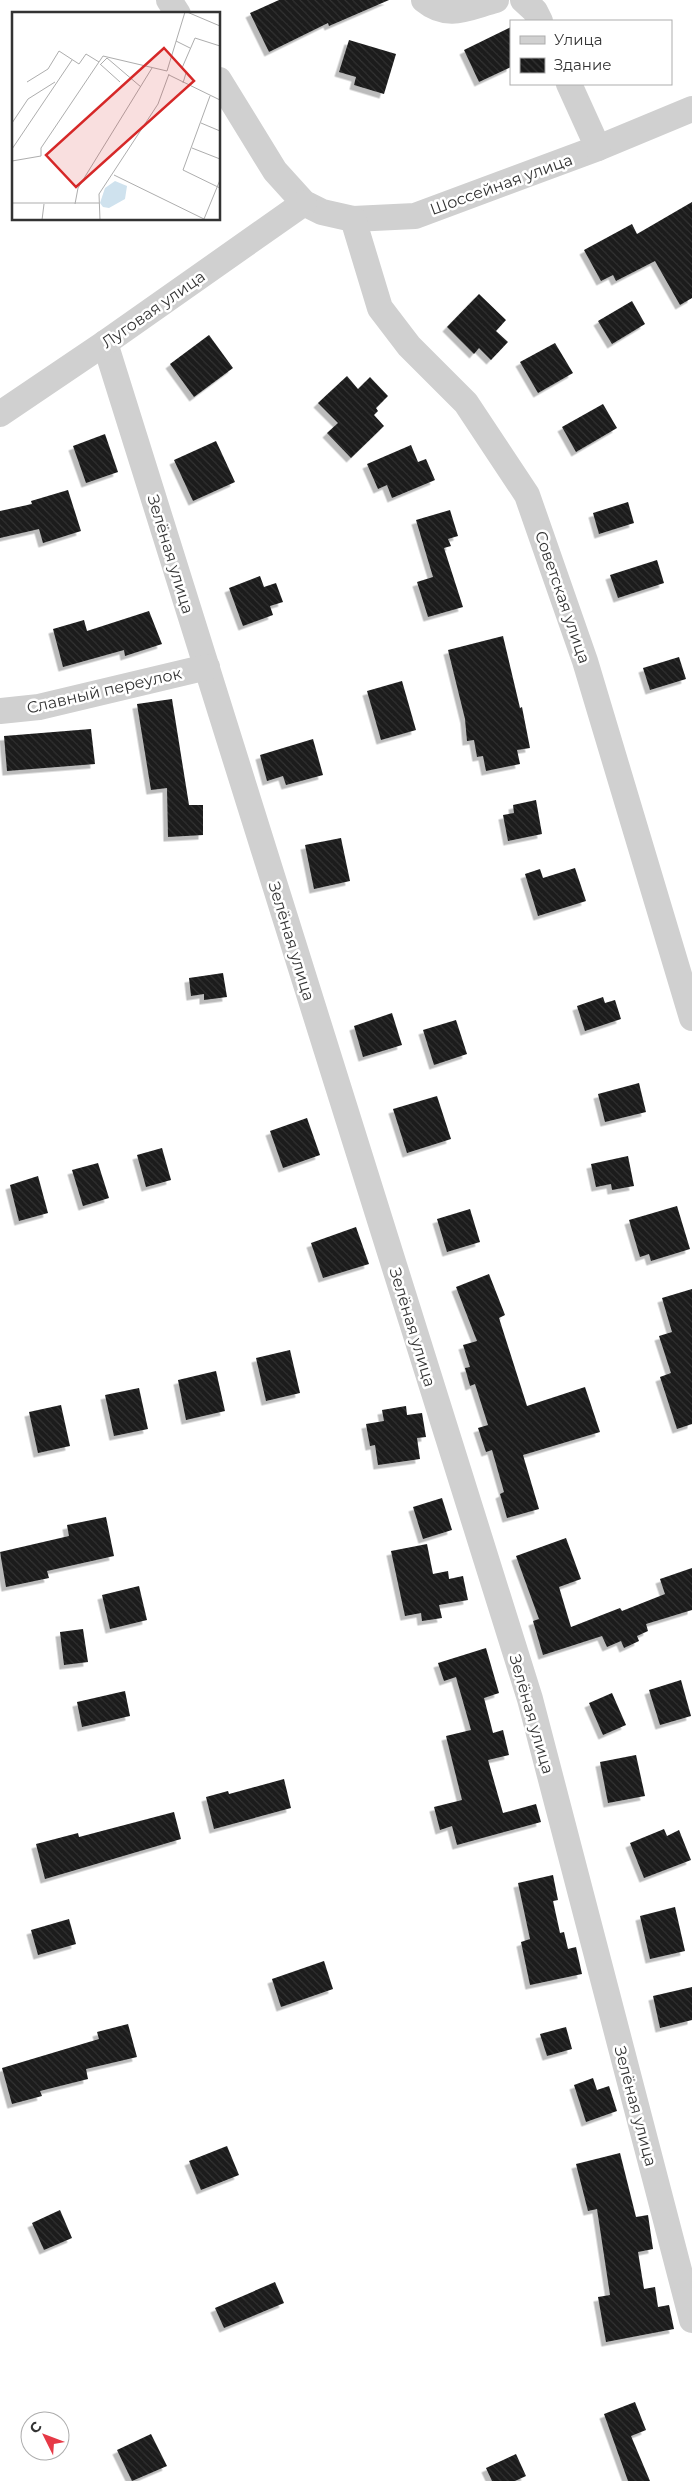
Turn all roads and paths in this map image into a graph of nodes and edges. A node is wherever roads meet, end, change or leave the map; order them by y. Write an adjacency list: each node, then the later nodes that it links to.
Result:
1 (169, 0): 5 (street)
2 (424, 0): 3 (street)
3 (496, 0)
4 (524, 0): 6 (street)
5 (177, 12)
6 (540, 20)
7 (220, 82): 11 (street)
8 (569, 85): 10 (street)
9 (692, 108): 10 (street, Шоссейная улица)
10 (598, 148): 12 (street, Шоссейная улица)
11 (304, 203): 12 (street, Шоссейная улица); 13 (street, Луговая улица)
12 (353, 219): 17 (street, Советская улица)
13 (105, 343): 14 (street, Луговая улица); 15 (street, Зелёная улица)
14 (0, 414)
15 (207, 667): 16 (street, Славный переулок); 18 (street, Зелёная улица)
16 (0, 711)
17 (692, 1018)
18 (692, 2320)

